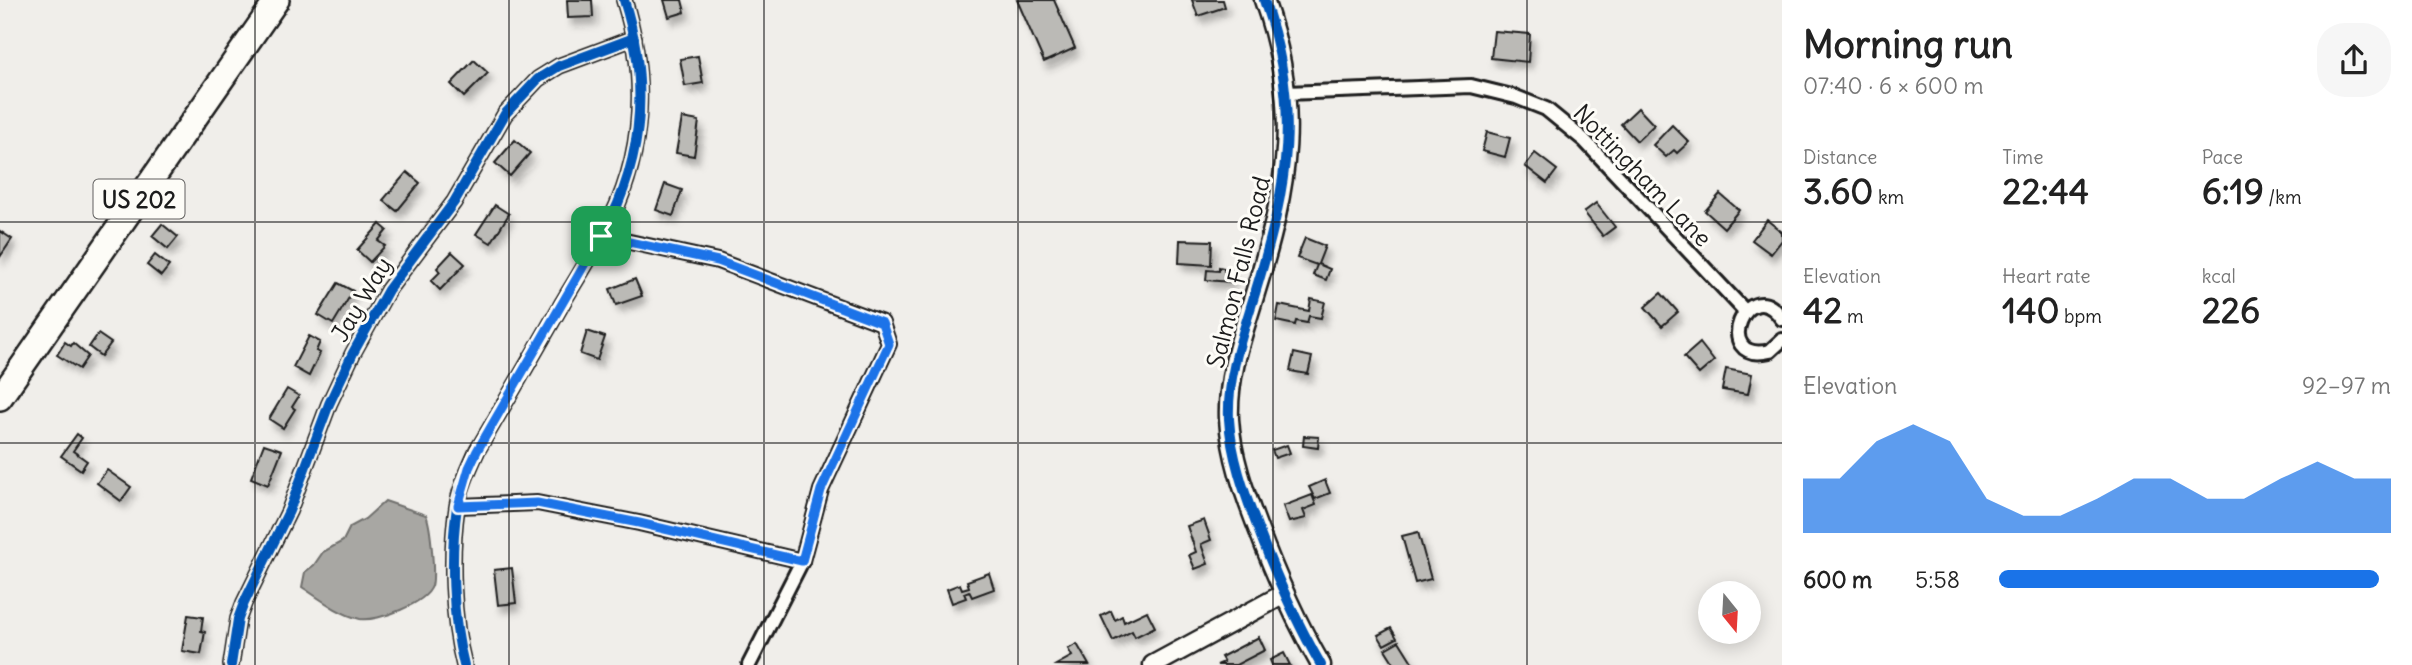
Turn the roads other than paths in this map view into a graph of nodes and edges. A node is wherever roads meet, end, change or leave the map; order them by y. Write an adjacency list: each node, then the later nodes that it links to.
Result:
1 (277, 0): 10 (highway, US 202)
2 (624, 0): 4 (street)
3 (1264, 0): 5 (street, Salmon Falls Road)
4 (634, 38): 6 (street); 14 (street, Jay Way)
5 (1286, 93): 7 (street, Nottingham Lane); 13 (street, Salmon Falls Road)
6 (601, 236): 11 (street); 12 (street)
7 (1745, 311): 8 (street); 9 (street)
8 (1782, 319)
9 (1782, 340)
10 (0, 398)
11 (458, 506): 12 (street); 15 (street)
12 (802, 561): 16 (street)
13 (1284, 594): 17 (street); 18 (street, Salmon Falls Road)
14 (230, 665)
15 (464, 665)
16 (749, 665)
17 (1153, 665)
18 (1321, 665)

